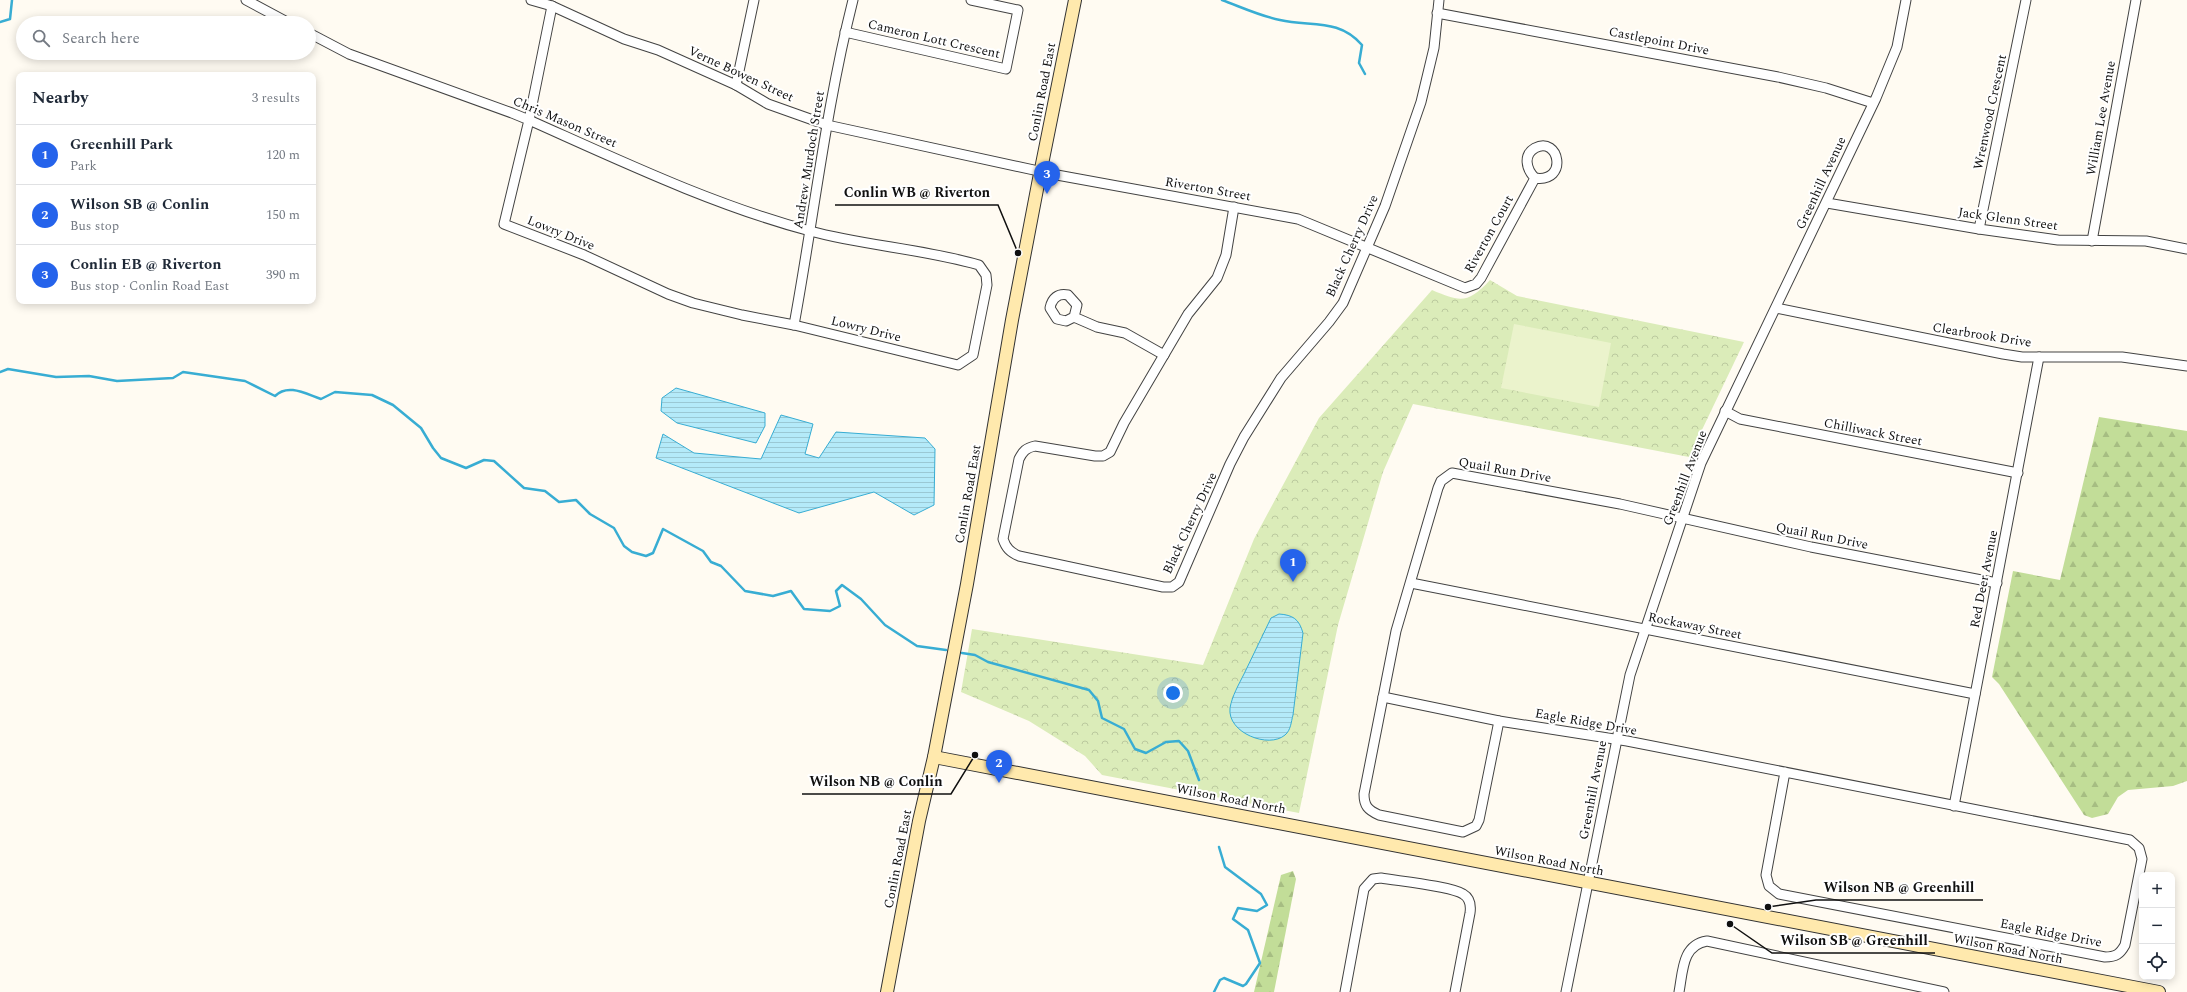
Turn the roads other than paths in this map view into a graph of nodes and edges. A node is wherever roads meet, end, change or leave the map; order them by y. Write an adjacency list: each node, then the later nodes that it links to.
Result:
1 (246, 0): 13 (street)
2 (531, 0): 11 (street, Verne Bowen Street)
3 (754, 0): 16 (street)
4 (853, 0): 14 (street, Andrew Murdoch Street)
5 (971, 0): 14 (street, Cameron Lott Crescent)
6 (1075, 0): 20 (street, Conlin Road East)
7 (1438, 0): 12 (street, Black Cherry Drive)
8 (1906, 0): 17 (street, Greenhill Avenue)
9 (2026, 0): 24 (street, Wrenwood Crescent)
10 (2136, 0): 26 (street, William Lee Avenue)
11 (552, 6): 16 (street, Verne Bowen Street); 18 (street)
12 (1437, 13): 17 (street, Castlepoint Drive); 27 (street, Black Cherry Drive)
13 (277, 16)
14 (845, 32): 19 (street, Andrew Murdoch Street)
15 (316, 37): 18 (street, Chris Mason Street)
16 (736, 85): 19 (street, Verne Bowen Street)
17 (1873, 103): 22 (street, Greenhill Avenue)
18 (529, 120): 25 (street, Chris Mason Street); 31 (street, Lowry Drive)
19 (827, 125): 20 (street, Verne Bowen Street); 25 (street, Andrew Murdoch Street)
20 (1040, 171): 23 (street, Riverton Street); 45 (street, Conlin Road East)
21 (1535, 178): 27 (street, Riverton Court)
22 (1827, 203): 24 (street, Jack Glenn Street); 29 (street, Greenhill Avenue)
23 (1234, 207): 27 (street, Riverton Street); 32 (street, Black Cherry Drive)
24 (1979, 229): 26 (street, Jack Glenn Street)
25 (811, 231): 31 (street, Andrew Murdoch Street); 31 (street, Lowry Drive)
26 (2092, 241): 28 (street, Jack Glenn Street)
27 (1367, 248): 32 (street, Black Cherry Drive)
28 (2187, 249)
29 (1776, 308): 33 (street, Clearbrook Drive); 35 (street, Greenhill Avenue)
30 (1074, 317): 32 (street)
31 (794, 324)
32 (1164, 355)
33 (2039, 357): 34 (street, Clearbrook Drive); 36 (street, Red Deer Avenue)
34 (2186, 363)
35 (1725, 411): 36 (street, Chilliwack Street); 37 (street, Greenhill Avenue)
36 (2018, 473): 38 (street, Red Deer Avenue)
37 (1682, 519): 38 (street, Quail Run Drive); 39 (street, Quail Run Drive); 40 (street, Greenhill Avenue)
38 (1996, 583): 41 (street, Red Deer Avenue)
39 (1411, 584): 40 (street, Rockaway Street); 42 (street, Quail Run Drive)
40 (1646, 629): 41 (street, Rockaway Street); 44 (street, Greenhill Avenue)
41 (1975, 694): 47 (street, Red Deer Avenue)
42 (1383, 697): 43 (street, Eagle Ridge Drive); 43 (street, Quail Run Drive)
43 (1499, 721): 44 (street, Eagle Ridge Drive)
44 (1616, 739): 46 (street, Eagle Ridge Drive); 48 (street, Greenhill Avenue)
45 (934, 757): 48 (street, Wilson Road North); 49 (street, Conlin Road East)
46 (1785, 772): 47 (street, Eagle Ridge Drive); 47 (street, Eagle Ridge Drive)
47 (1954, 806)
48 (1588, 882): 52 (street, Greenhill Avenue); 55 (street, Wilson Road North)
49 (887, 992)
50 (1345, 992): 51 (street)
51 (1455, 992)
52 (1566, 992)
53 (1679, 992): 54 (street)
54 (1944, 992)
55 (2159, 992)

